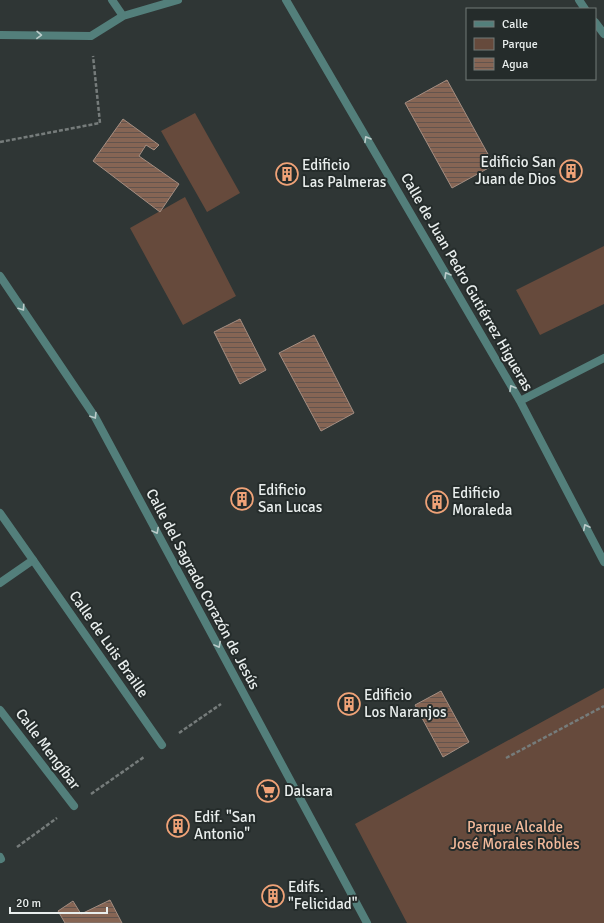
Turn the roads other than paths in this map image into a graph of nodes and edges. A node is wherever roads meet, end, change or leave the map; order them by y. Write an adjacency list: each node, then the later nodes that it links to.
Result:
1 (112, 0): 6 (street)
2 (178, 0): 6 (street)
3 (286, 0): 12 (street, Calle de Juan Pedro Gutiérrez Higueras, one-way to 3)
4 (579, 0): 5 (street)
5 (585, 8)
6 (123, 16): 9 (street, one-way to 6)
7 (596, 23): 8 (street)
8 (604, 34)
9 (0, 35)
10 (0, 276): 20 (street, Calle del Sagrado Corazón de Jesús, one-way to 20)
11 (604, 358): 12 (street)
12 (520, 401): 15 (street, Calle de Juan Pedro Gutiérrez Higueras, one-way to 12)
13 (0, 513): 14 (street, Calle de Luis Braille)
14 (32, 560): 16 (street); 18 (street, Calle de Luis Braille)
15 (604, 562)
16 (0, 583)
17 (0, 710): 19 (street, Calle Mengíbar)
18 (162, 745)
19 (74, 806)
20 (367, 923)

